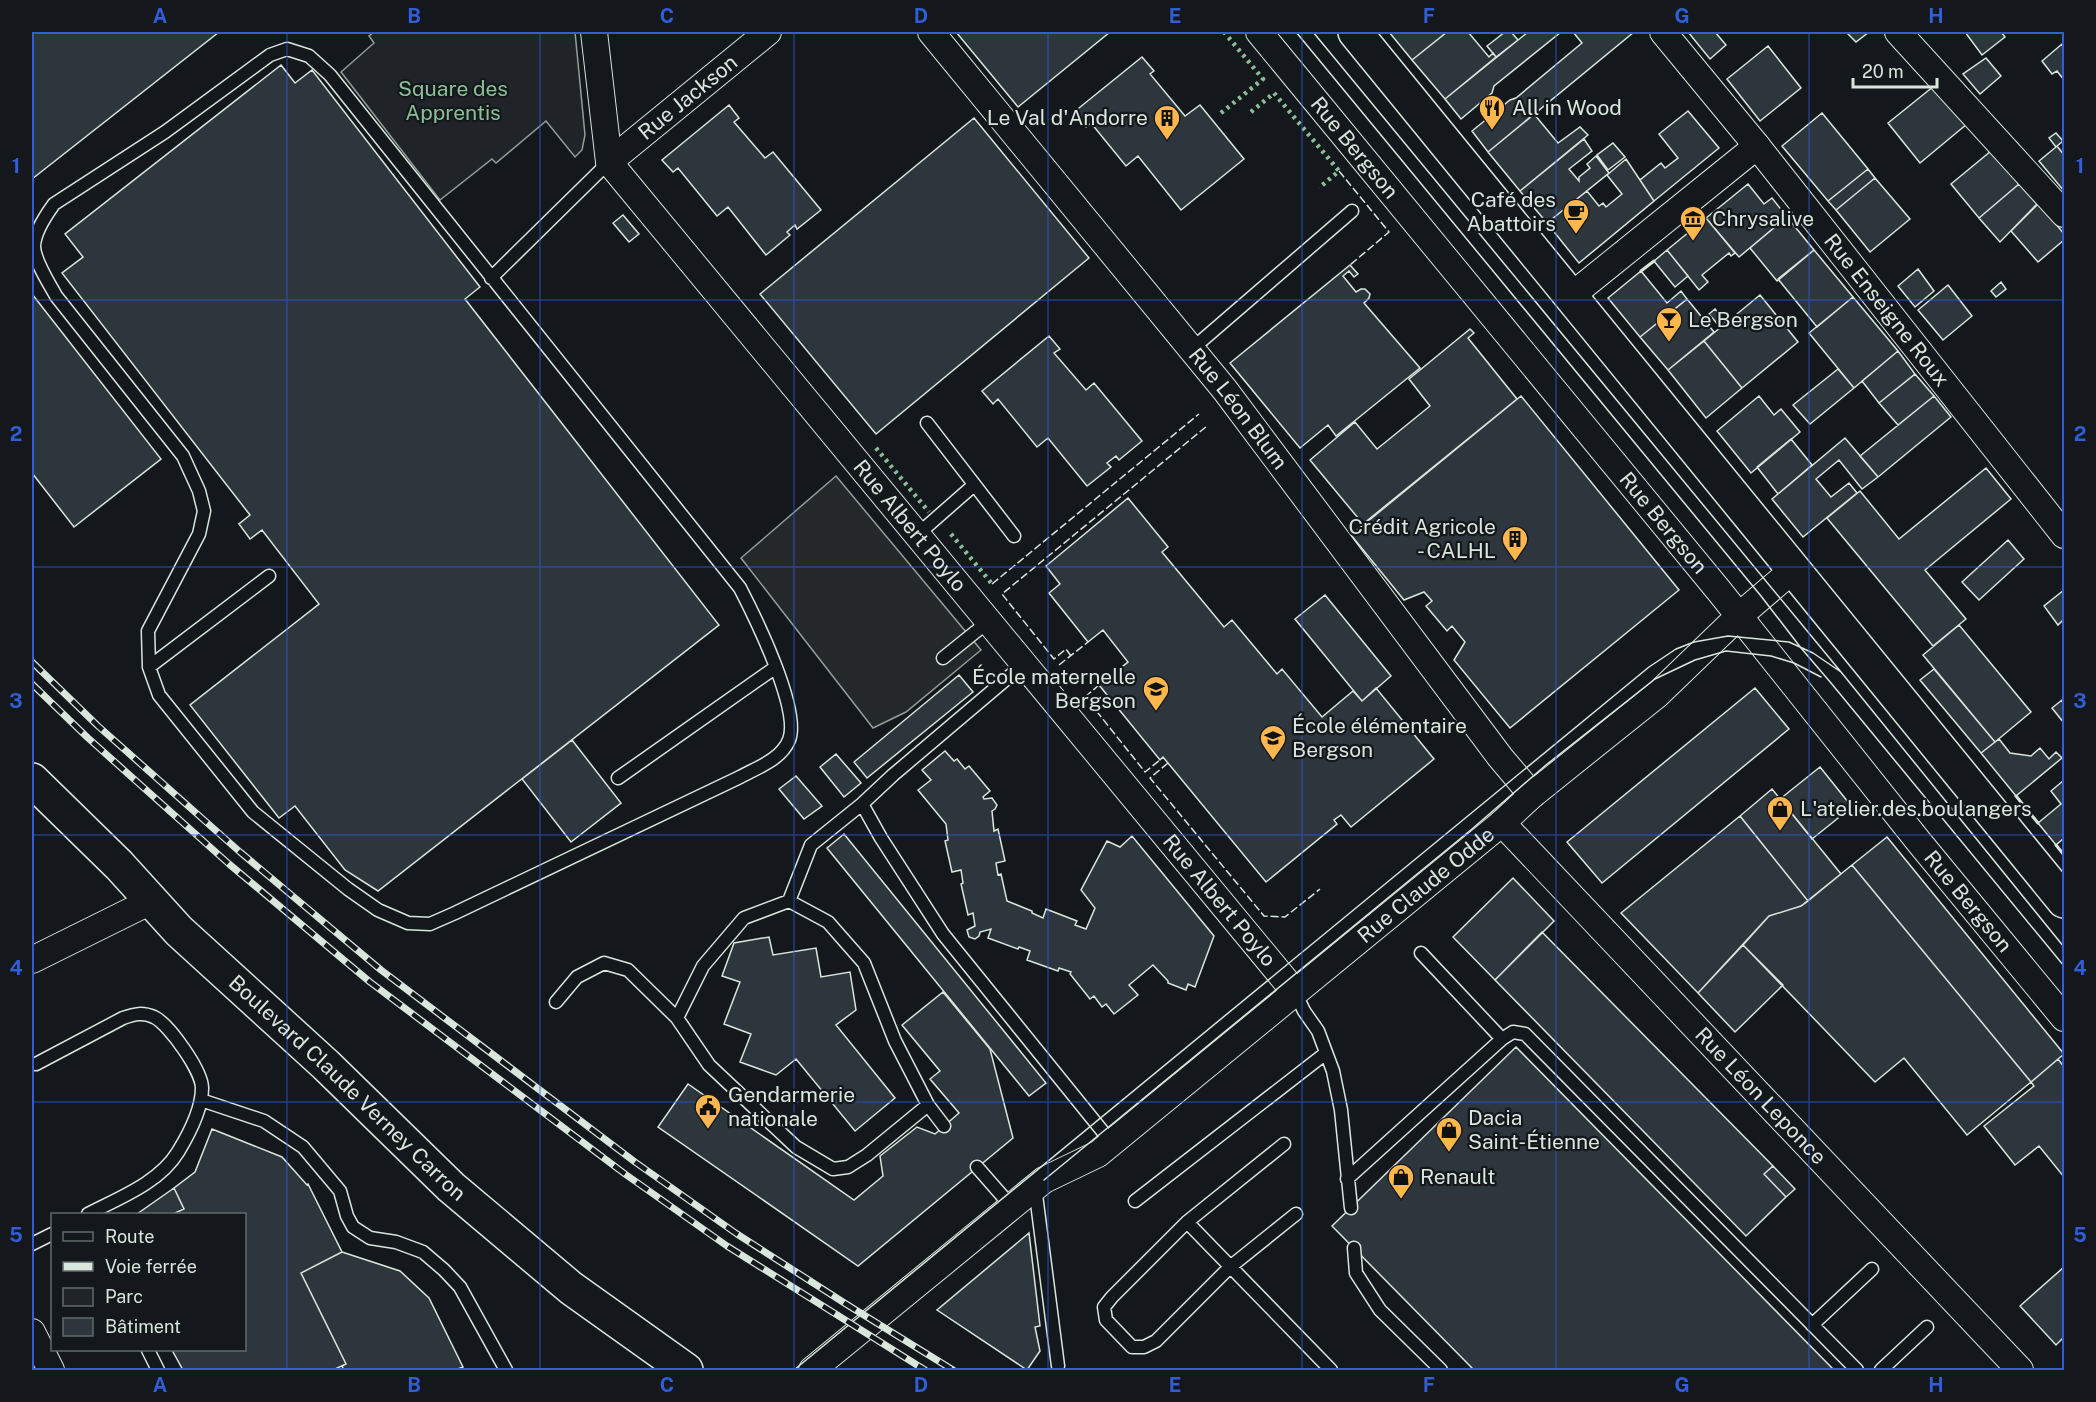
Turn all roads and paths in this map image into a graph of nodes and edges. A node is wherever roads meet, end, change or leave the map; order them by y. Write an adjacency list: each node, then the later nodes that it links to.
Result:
1 (594, 32): 9 (street)
2 (768, 32): 9 (street, Rue Jackson)
3 (931, 32): 14 (street, Rue Léon Blum)
4 (1259, 32): 22 (street, Rue Bergson)
5 (1355, 32): 13 (main road)
6 (1663, 32): 8 (street, Rue Enseigne Roux)
7 (1898, 32): 11 (street)
8 (1757, 146): 13 (street); 17 (street, Rue Enseigne Roux)
9 (609, 162): 12 (lane); 18 (street, Rue Albert Poylo)
10 (1352, 211): 14 (lane)
11 (2064, 213)
12 (492, 278): 26 (lane); 27 (lane)
13 (1571, 296): 20 (main road)
14 (1192, 349): 30 (street, Rue Léon Blum)
15 (927, 423): 16 (lane)
16 (974, 485): 18 (lane); 19 (lane)
17 (2064, 534)
18 (917, 535): 23 (street, Rue Albert Poylo)
19 (1014, 536)
20 (1794, 569): 22 (street, Rue Claude Odde); 35 (main road)
21 (269, 576): 26 (lane)
22 (1739, 616): 30 (street, Rue Claude Odde); 41 (street, Rue Bergson)
23 (989, 621): 24 (lane); 25 (street, Rue Albert Poylo)
24 (943, 658)
25 (1024, 664): 31 (lane); 38 (street, Rue Albert Poylo)
26 (149, 667): 27 (lane)
27 (776, 667): 28 (lane)
28 (618, 778)
29 (32, 780): 33 (main road, Boulevard Claude Verney Carron)
30 (1532, 795): 32 (street, Rue Claude Odde)
31 (862, 804): 34 (lane); 48 (lane)
32 (1502, 823): 38 (street, Rue Claude Odde); 78 (street, Rue Léon Leponce)
33 (151, 901): 37 (street); 73 (main road, Boulevard Claude Verney Carron)
34 (789, 901): 40 (lane); 46 (lane)
35 (2064, 901)
36 (1421, 953): 42 (lane)
37 (32, 960)
38 (1295, 992): 43 (lane); 48 (street, Rue Claude Odde)
39 (556, 1002): 40 (lane)
40 (677, 1018): 46 (lane)
41 (2064, 1018)
42 (1502, 1039): 51 (lane); 64 (lane)
43 (1326, 1053): 51 (lane); 53 (lane)
44 (36, 1064): 45 (lane)
45 (201, 1100): 56 (lane); 72 (lane)
46 (928, 1105): 47 (lane)
47 (944, 1126)
48 (1112, 1143): 52 (street, Rue Claude Odde)
49 (1284, 1144): 58 (lane)
50 (977, 1167): 54 (lane)
51 (1347, 1179): 55 (lane)
52 (1040, 1184): 54 (street, Rue Claude Odde); 68 (lane)
53 (1135, 1201)
54 (1012, 1207): 74 (street, Rue Claude Odde)
55 (1351, 1208)
56 (92, 1213)
57 (1296, 1214): 62 (lane)
58 (1187, 1222): 62 (lane); 62 (lane)
59 (51, 1234): 60 (lane)
60 (32, 1244)
61 (1354, 1248): 69 (lane)
62 (1230, 1267): 75 (lane)
63 (1872, 1269): 64 (lane)
64 (1812, 1325): 76 (lane)
65 (1927, 1327): 77 (lane)
66 (32, 1332): 70 (street)
67 (148, 1351): 71 (lane)
68 (1058, 1366)
69 (1437, 1369)
70 (51, 1371)
71 (158, 1371)
72 (506, 1371)
73 (686, 1371)
74 (812, 1371)
75 (1331, 1371)
76 (1857, 1371)
77 (1881, 1371)
78 (2020, 1371)

